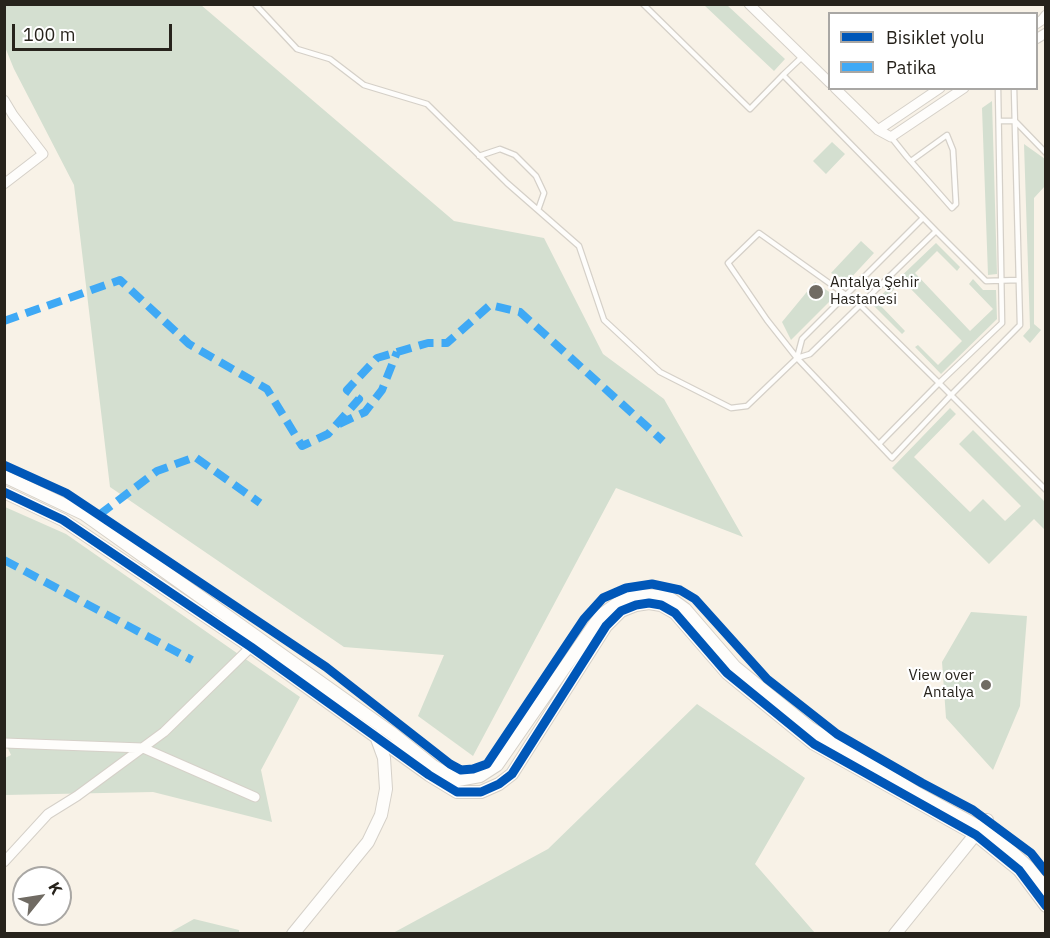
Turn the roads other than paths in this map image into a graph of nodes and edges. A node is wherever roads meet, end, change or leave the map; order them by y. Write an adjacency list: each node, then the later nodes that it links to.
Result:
1 (255, 4): 18 (lane)
2 (643, 4): 5 (lane)
3 (749, 4): 4 (street)
4 (802, 57): 5 (lane); 6 (street)
5 (783, 75): 22 (lane)
6 (828, 81)
7 (837, 90): 15 (street)
8 (936, 90): 15 (street)
9 (961, 90): 16 (street)
10 (999, 90): 13 (lane)
11 (1014, 90): 14 (lane)
12 (4, 100): 20 (street)
13 (999, 121): 14 (lane); 24 (lane)
14 (1015, 121): 17 (lane); 25 (lane)
15 (878, 130): 16 (street)
16 (891, 137): 19 (lane)
17 (1046, 153)
18 (479, 156): 21 (lane); 21 (lane)
19 (912, 161): 19 (lane)
20 (4, 184)
21 (538, 210): 28 (lane)
22 (923, 219): 23 (lane); 26 (lane)
23 (936, 231): 24 (lane); 27 (lane)
24 (1001, 280): 25 (lane); 29 (lane)
25 (1019, 280): 30 (lane)
26 (846, 295): 27 (lane); 28 (lane); 28 (lane)
27 (860, 305): 28 (lane); 29 (lane)
28 (797, 358): 31 (lane)
29 (939, 382): 30 (lane); 31 (lane)
30 (951, 394): 31 (lane); 33 (lane)
31 (879, 444)
32 (4, 476): 40 (street)
33 (1046, 490)
34 (4, 492): 35 (street)
35 (251, 647): 36 (street); 38 (street)
36 (376, 736): 40 (street); 44 (street)
37 (4, 743): 38 (street)
38 (143, 748): 39 (street); 41 (street)
39 (255, 796)
40 (981, 828): 42 (street); 43 (street); 45 (street)
41 (4, 862)
42 (1046, 889)
43 (1046, 906)
44 (293, 933)
45 (895, 933)

